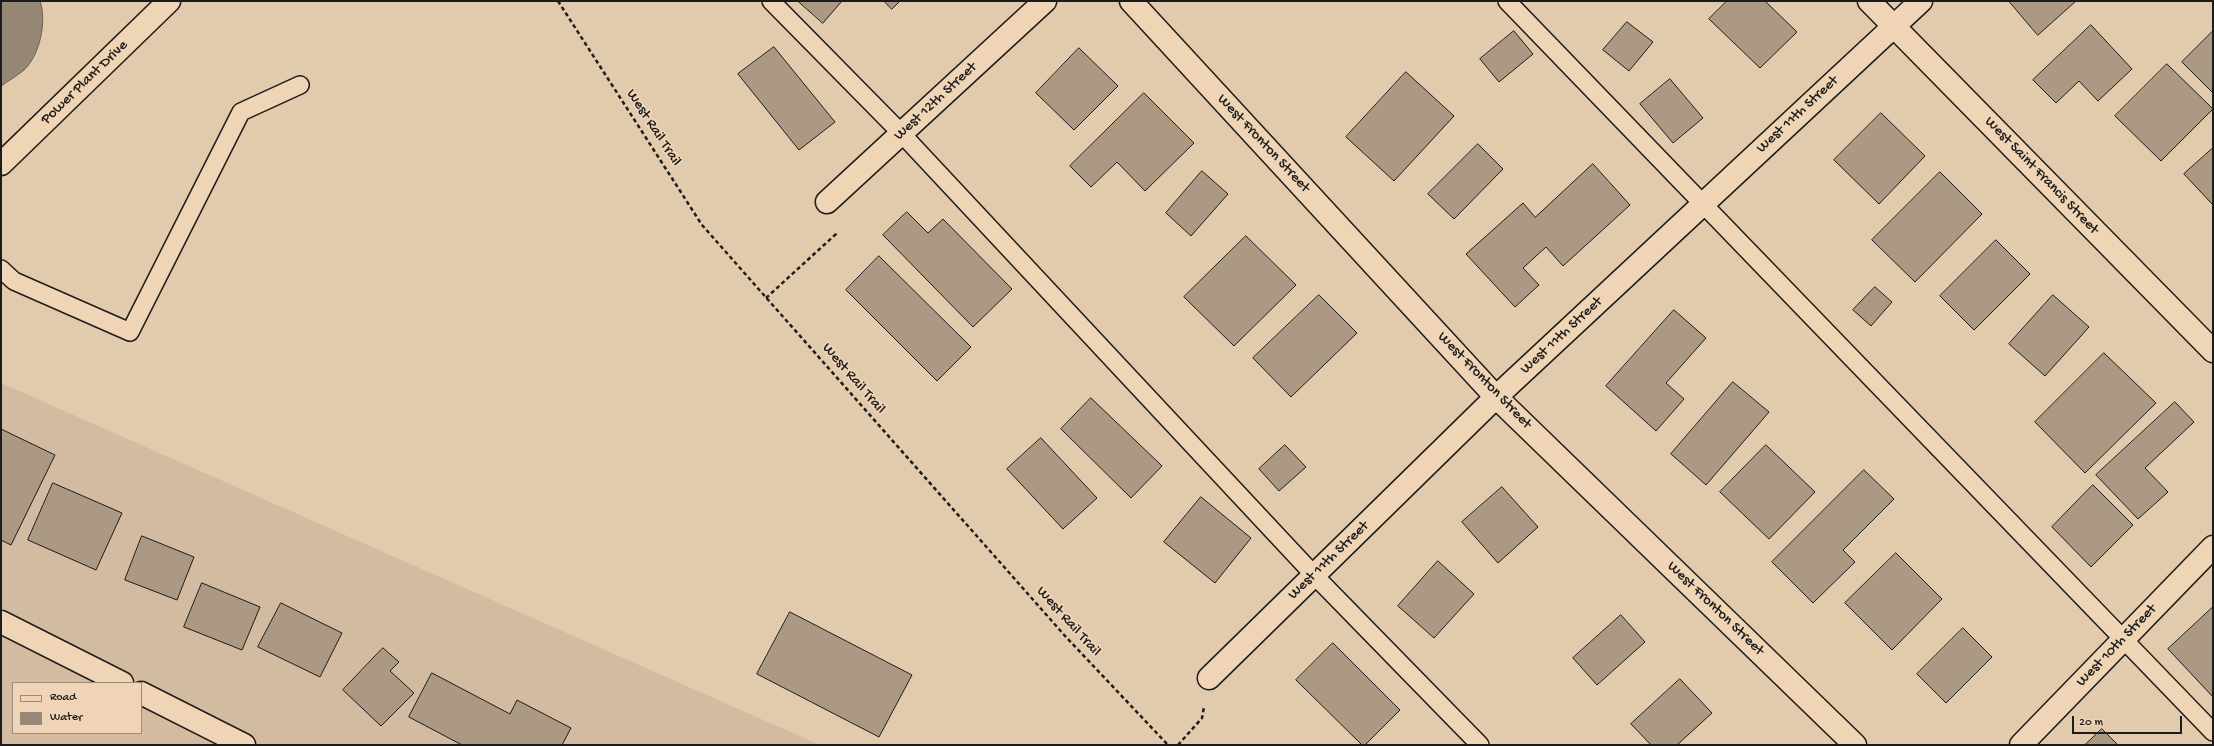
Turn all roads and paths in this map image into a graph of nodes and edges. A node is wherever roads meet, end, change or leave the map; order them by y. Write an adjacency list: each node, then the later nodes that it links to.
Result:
1 (169, 1): 12 (street, Power Plant Drive)
2 (558, 1): 16 (path, West Rail Trail)
3 (771, 1): 11 (lane)
4 (1044, 1): 11 (street, West 12th Street)
5 (1131, 1): 18 (street, West Fronton Street)
6 (1507, 1): 14 (lane)
7 (1869, 1): 9 (street, West Saint Francis Street)
8 (1921, 1): 9 (street, West 11th Street)
9 (1893, 26): 14 (street, West 11th Street); 17 (street, West Saint Francis Street)
10 (300, 85): 15 (lane)
11 (901, 134): 13 (street, West 12th Street); 20 (lane)
12 (1, 164)
13 (827, 202): 16 (path)
14 (1703, 204): 18 (street, West 11th Street); 22 (lane)
15 (1, 269)
16 (766, 298): 28 (path, West Rail Trail)
17 (2213, 351)
18 (1496, 397): 20 (street, West 11th Street); 31 (street, West Fronton Street)
19 (2213, 547): 22 (street, West 10th Street)
20 (1314, 575): 23 (street, West 11th Street); 30 (lane)
21 (1, 622): 24 (street)
22 (2123, 639): 26 (lane); 32 (street, West 10th Street)
23 (1209, 678): 29 (path)
24 (120, 682)
25 (142, 694): 27 (street)
26 (2213, 732)
27 (244, 745)
28 (1168, 745)
29 (1178, 745)
30 (1480, 745)
31 (1854, 745)
32 (2021, 745)

